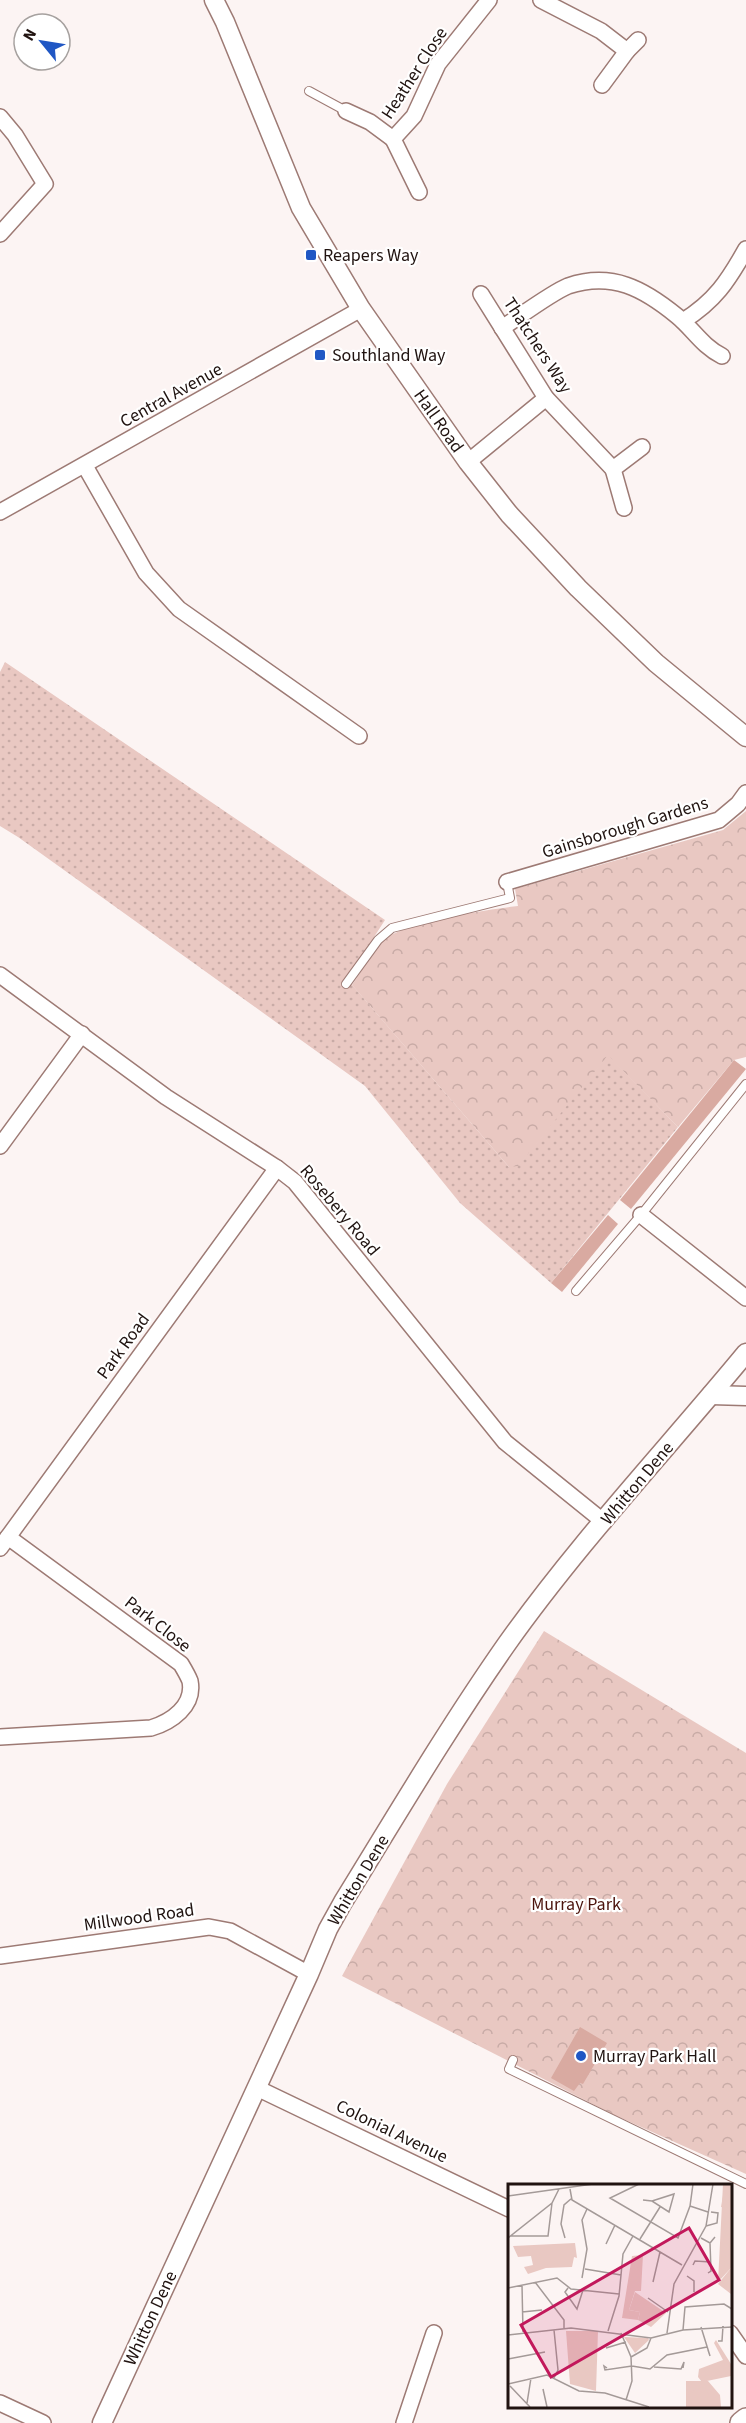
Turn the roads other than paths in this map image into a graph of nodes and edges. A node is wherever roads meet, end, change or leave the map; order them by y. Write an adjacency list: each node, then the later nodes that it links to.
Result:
1 (214, 0): 13 (street, Hall Road)
2 (489, 0): 8 (street, Heather Close)
3 (541, 0): 4 (street)
4 (602, 85)
5 (309, 91): 6 (lane)
6 (346, 111): 8 (street, Heather Close)
7 (0, 117): 10 (street)
8 (393, 139): 9 (street, Heather Close)
9 (419, 192)
10 (0, 234)
11 (746, 249): 14 (street)
12 (481, 294): 15 (street, Thatchers Way)
13 (361, 309): 19 (street, Hall Road); 20 (street, Central Avenue)
14 (683, 321): 15 (street); 16 (street)
15 (502, 328): 17 (street, Thatchers Way)
16 (722, 356)
17 (546, 398): 19 (street); 21 (street, Thatchers Way)
18 (642, 447): 21 (street)
19 (468, 462): 25 (street, Hall Road)
20 (85, 466): 23 (street, Central Avenue); 24 (street)
21 (613, 469): 22 (street, Thatchers Way)
22 (624, 508)
23 (0, 512)
24 (359, 736)
25 (746, 737)
26 (746, 794): 27 (street, Gainsborough Gardens)
27 (507, 882): 29 (lane)
28 (0, 975): 30 (street, Rosebery Road)
29 (346, 984)
30 (82, 1034): 32 (street); 33 (street, Rosebery Road)
31 (746, 1084): 34 (lane)
32 (0, 1146)
33 (277, 1168): 40 (street, Rosebery Road); 41 (street, Park Road)
34 (641, 1215): 35 (lane); 36 (street)
35 (576, 1291)
36 (746, 1298)
37 (746, 1353): 38 (street, Whitton Dene)
38 (711, 1395): 39 (street); 40 (street, Whitton Dene)
39 (746, 1396)
40 (604, 1522): 44 (street, Whitton Dene)
41 (4, 1542): 42 (street, Park Close)
42 (0, 1737)
43 (0, 1956): 44 (street, Millwood Road)
44 (309, 1974): 46 (street, Whitton Dene)
45 (513, 2060): 47 (lane)
46 (257, 2088): 48 (street, Colonial Avenue); 55 (street, Whitton Dene)
47 (746, 2184)
48 (508, 2209)
49 (434, 2333): 56 (street)
50 (731, 2336): 51 (street)
51 (746, 2356)
52 (0, 2403): 54 (street)
53 (746, 2420): 57 (main road)
54 (43, 2423)
55 (102, 2423)
56 (404, 2423)
57 (741, 2423)

